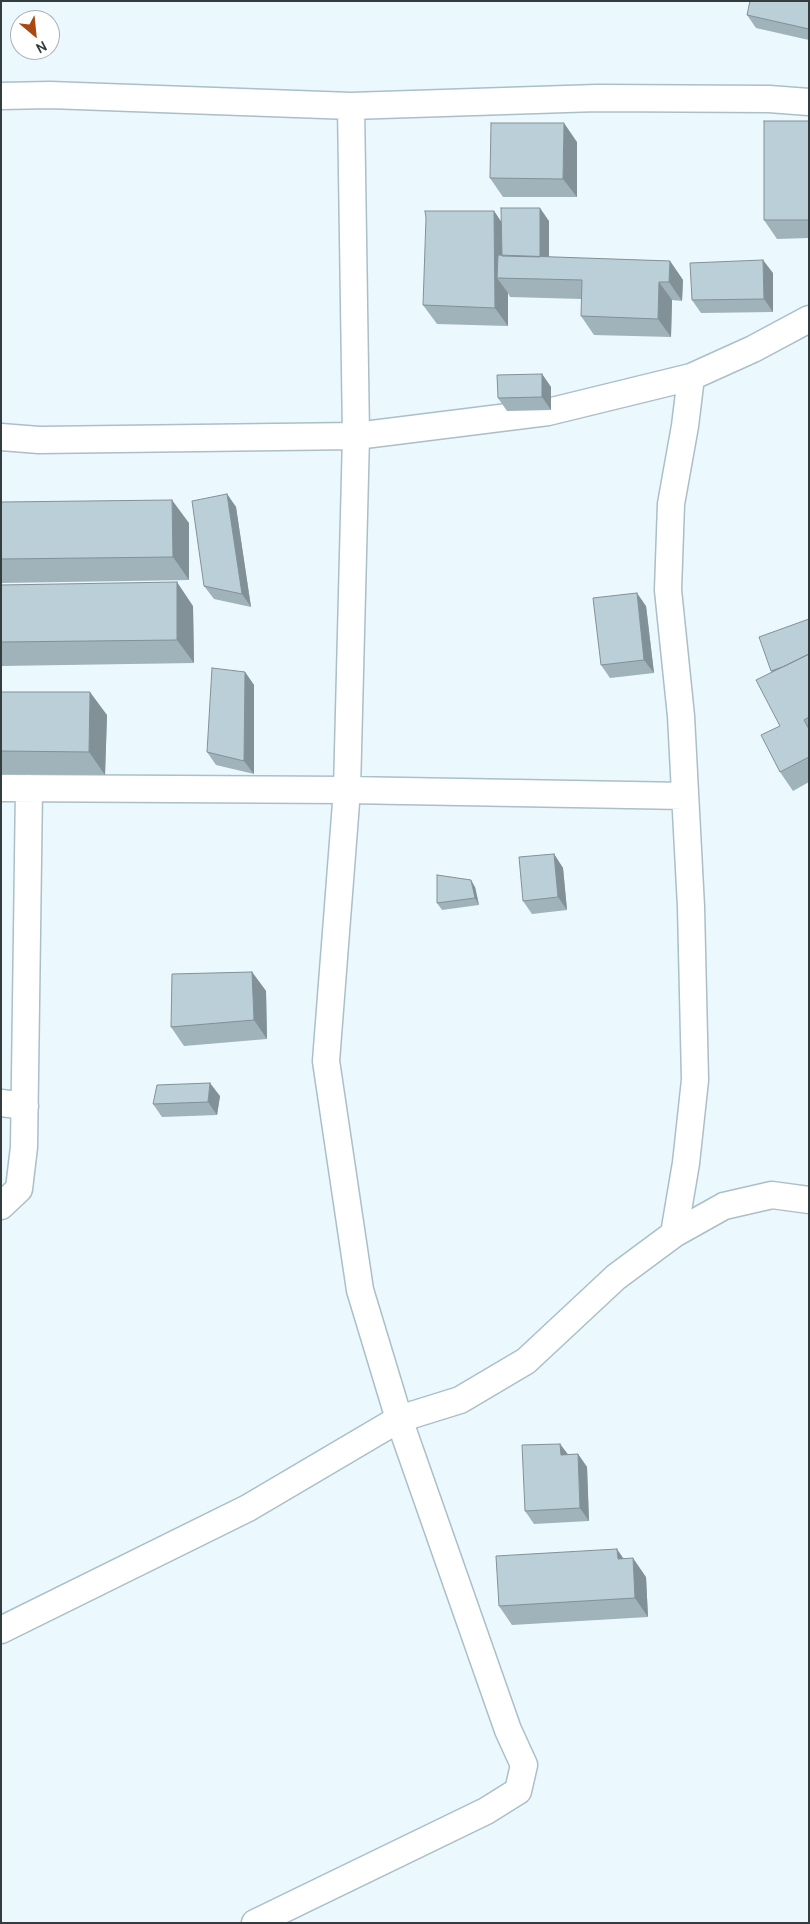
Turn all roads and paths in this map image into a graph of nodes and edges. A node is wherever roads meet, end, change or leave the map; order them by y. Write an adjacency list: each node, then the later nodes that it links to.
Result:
1 (1, 96): 3 (street)
2 (809, 102): 3 (street)
3 (351, 106): 6 (street)
4 (809, 319): 5 (street)
5 (691, 377): 6 (street); 11 (street)
6 (356, 436): 7 (street); 10 (street)
7 (1, 437)
8 (1, 788): 9 (street)
9 (29, 788): 10 (street); 12 (street)
10 (347, 790): 11 (street); 16 (street)
11 (685, 796): 15 (street)
12 (13, 1104): 14 (street)
13 (809, 1200): 15 (street)
14 (1, 1206)
15 (674, 1234): 16 (street)
16 (399, 1419): 17 (street); 18 (street)
17 (1, 1630)
18 (255, 1923)

